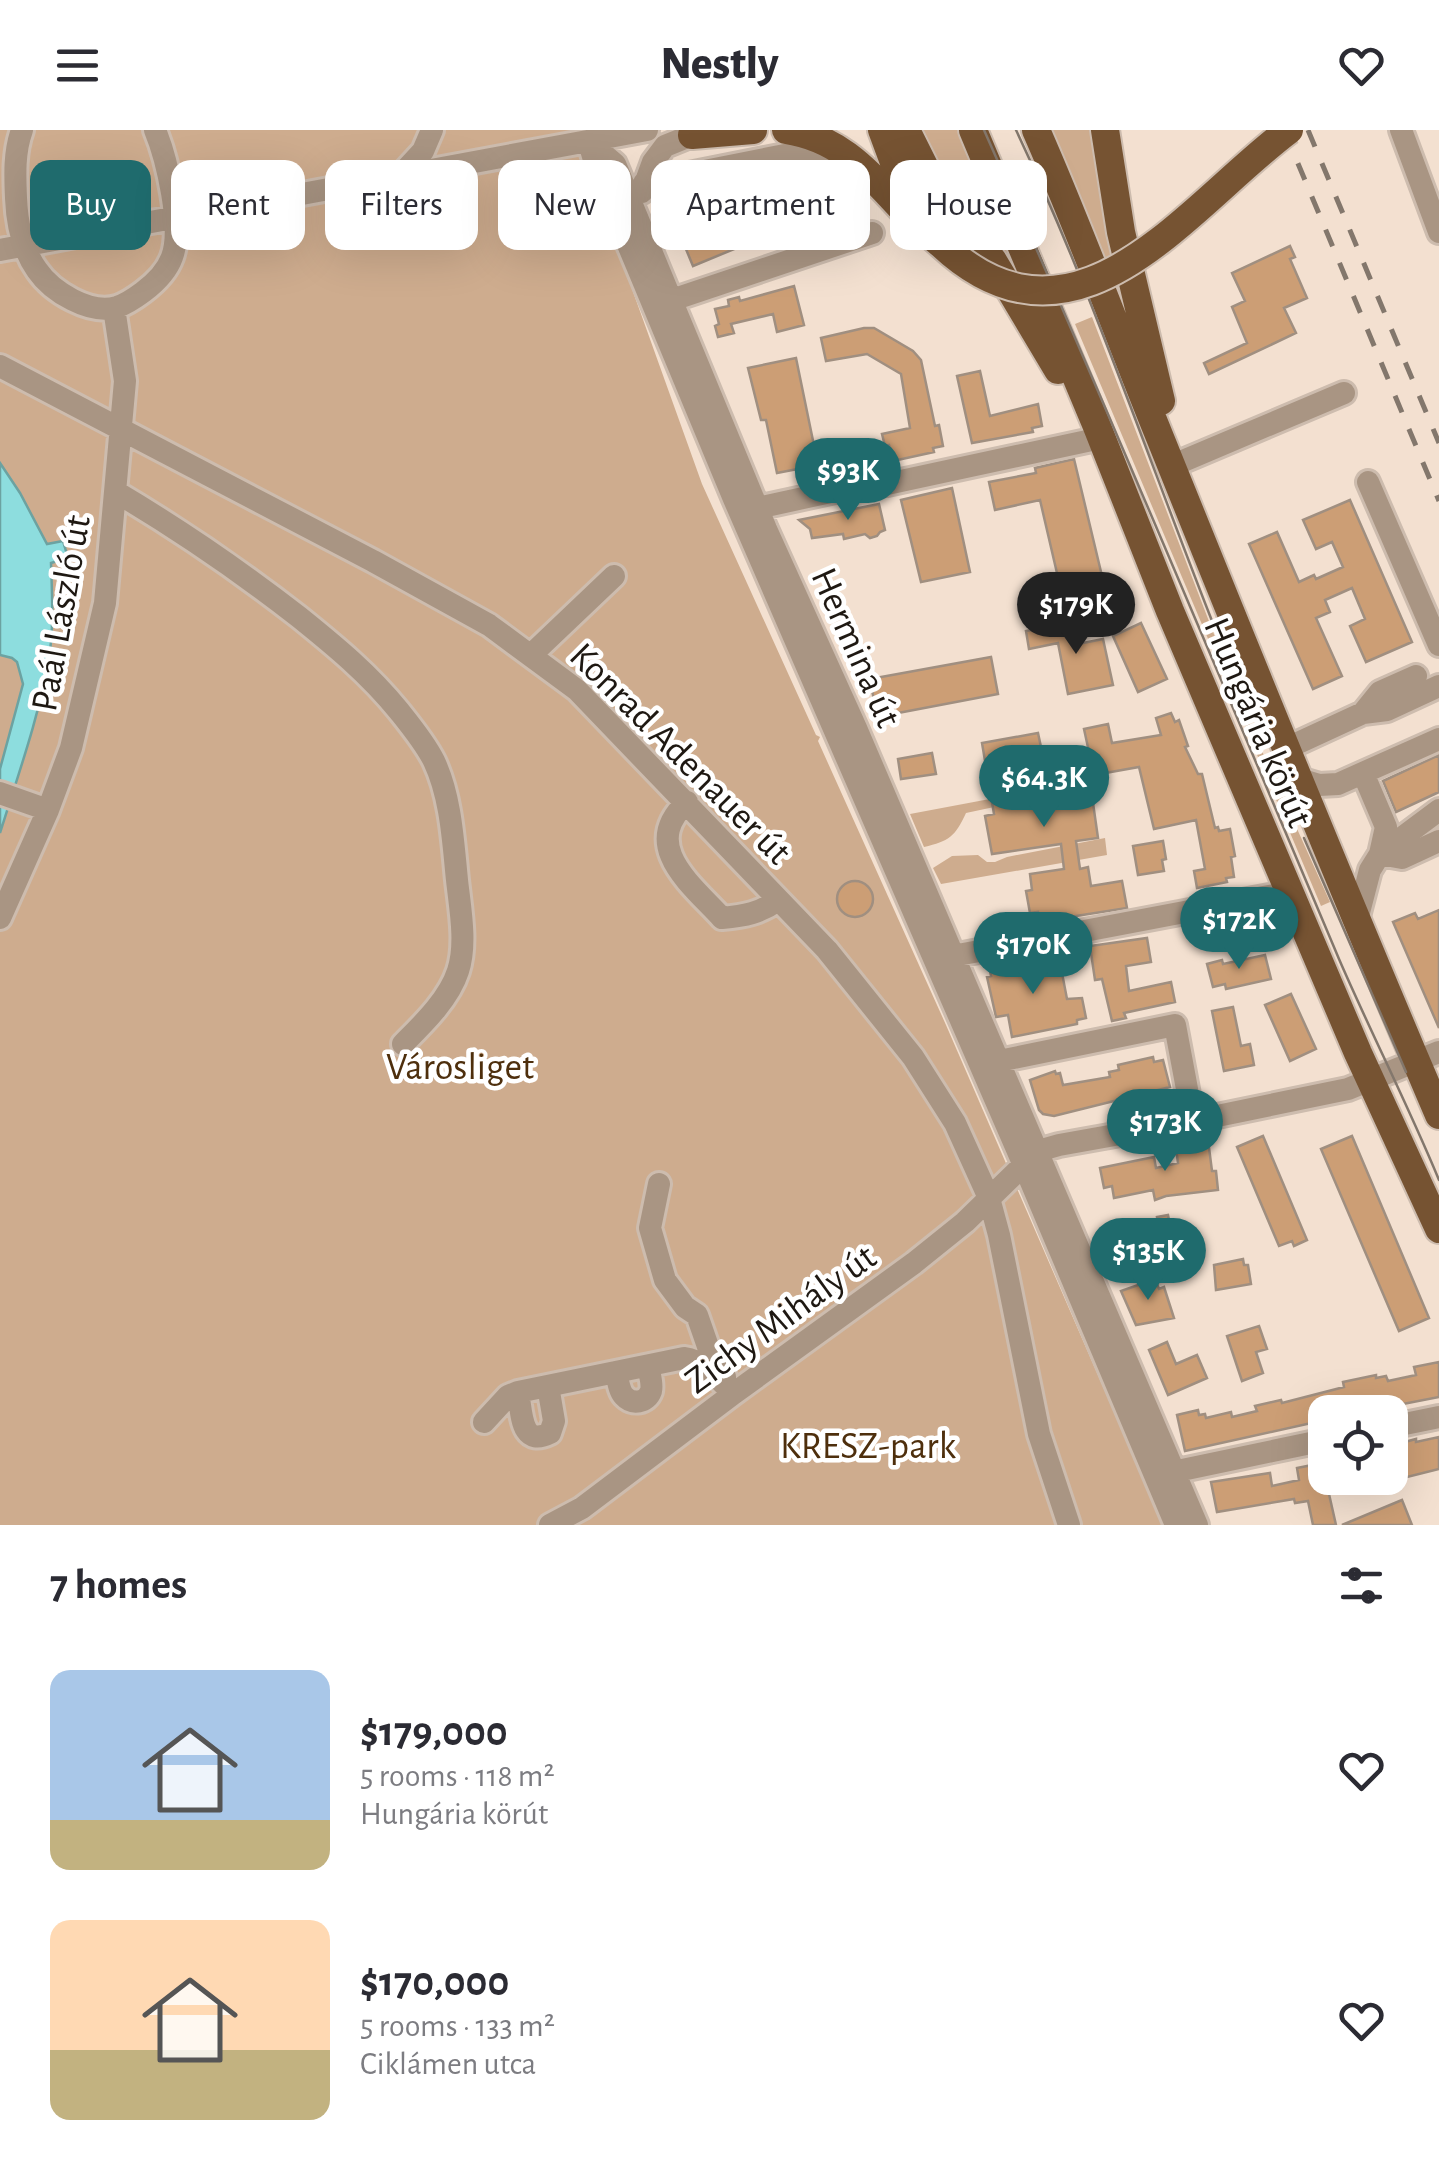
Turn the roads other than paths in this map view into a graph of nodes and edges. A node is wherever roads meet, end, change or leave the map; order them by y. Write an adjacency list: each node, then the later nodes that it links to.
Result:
1 (22, 130): 31 (street)
2 (155, 130): 25 (street)
3 (432, 130): 17 (street)
4 (753, 130): 16 (main road)
5 (786, 130): 26 (main road)
6 (882, 130): 21 (main road)
7 (906, 130): 40 (main road)
8 (973, 130): 40 (main road, Hungária körút)
9 (1036, 130): 44 (main road, Hungária körút)
10 (1105, 130): 22 (main road)
11 (1125, 130): 22 (main road)
12 (1290, 130): 34 (main road, bridge)
13 (1408, 132): 29 (street)
14 (636, 133): 15 (street); 16 (street)
15 (586, 135): 18 (street); 27 (street, Hermina út); 35 (street, Hermina út)
16 (692, 135): 24 (street)
17 (415, 160)
18 (475, 160)
19 (760, 160): 20 (street)
20 (839, 160)
21 (893, 160)
22 (1115, 181): 41 (main road)
23 (651, 182): 24 (street)
24 (644, 183): 27 (street)
25 (171, 187)
26 (890, 195)
27 (636, 214): 35 (street, Hermina út)
28 (171, 219): 31 (street)
29 (1437, 220)
30 (872, 233): 35 (street)
31 (25, 245): 32 (street); 36 (street)
32 (0, 250)
33 (174, 250): 36 (street)
34 (948, 250)
35 (662, 304): 45 (street, Hermina út)
36 (114, 308): 39 (street, Paál László út)
37 (0, 366): 39 (street, Konrad Adenauer út)
38 (1344, 394): 41 (street)
39 (120, 428): 43 (street, Paál László út); 48 (street, Konrad Adenauer út)
40 (1099, 431): 45 (street); 63 (main road, Hungária körút)
41 (1176, 464): 44 (main road)
42 (1368, 482): 47 (street)
43 (116, 492): 58 (street, Paál László út); 68 (street)
44 (1185, 499): 53 (main road, Hungária körút)
45 (749, 511): 67 (street, Hermina út)
46 (614, 576): 48 (street)
47 (1439, 645)
48 (531, 655): 57 (street, Konrad Adenauer út)
49 (1416, 676): 51 (street)
50 (1439, 686): 51 (street)
51 (1363, 714): 53 (street)
52 (1439, 739): 54 (street)
53 (1285, 749): 55 (main road, Hungária körút)
54 (1363, 773): 55 (street); 62 (street)
55 (1296, 778): 66 (main road, Hungária körút)
56 (0, 793): 58 (street)
57 (687, 802): 64 (street, Konrad Adenauer út); 64 (street)
58 (40, 807): 65 (street, Paál László út)
59 (1439, 810): 62 (street)
60 (1439, 827): 62 (street)
61 (1439, 841): 62 (street)
62 (1385, 851): 66 (street)
63 (1290, 892): 67 (street); 71 (main road, Hungária körút)
64 (778, 900): 76 (street, Konrad Adenauer út)
65 (0, 918)
66 (1357, 920): 69 (main road, Hungária körút)
67 (943, 958): 70 (street, Hermina út); 74 (street, Hermina út)
68 (403, 1044)
69 (1427, 1057): 71 (street); 72 (main road, Hungária körút)
70 (999, 1060): 73 (street); 74 (street, Hermina út)
71 (1370, 1081): 73 (street); 77 (main road, Hungária körút)
72 (1439, 1115)
73 (1192, 1122): 74 (street)
74 (1030, 1157): 76 (street, Zichy Mihály út); 87 (street, Hermina út)
75 (660, 1184): 82 (street)
76 (989, 1198): 82 (street, Zichy Mihály út); 89 (street, Konrad Adenauer út)
77 (1439, 1229)
78 (648, 1366): 79 (street); 79 (street); 82 (street)
79 (616, 1372): 80 (street)
80 (548, 1386): 81 (street); 81 (street)
81 (518, 1392): 84 (street)
82 (735, 1392): 88 (street, Zichy Mihály út)
83 (1439, 1418): 85 (street)
84 (484, 1422)
85 (1408, 1424)
86 (1308, 1443): 87 (street)
87 (1164, 1473): 90 (street, Hermina út); 91 (street, Hermina út)
88 (550, 1525)
89 (1069, 1525)
90 (1176, 1525)
91 (1196, 1525)

